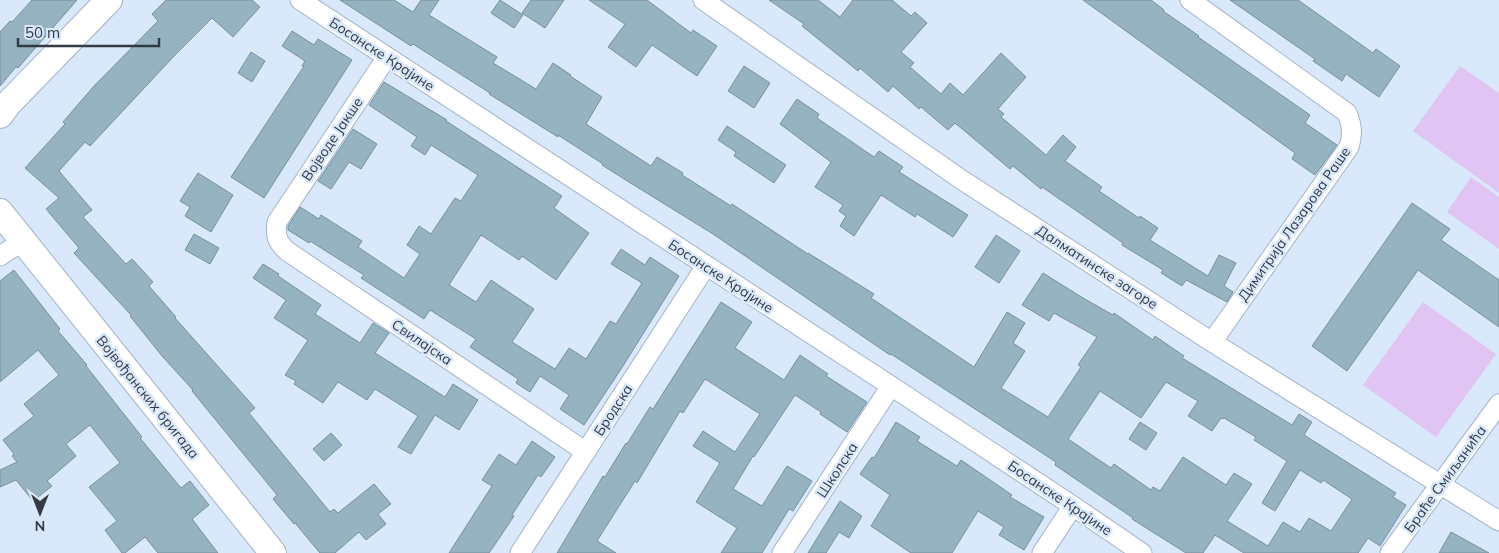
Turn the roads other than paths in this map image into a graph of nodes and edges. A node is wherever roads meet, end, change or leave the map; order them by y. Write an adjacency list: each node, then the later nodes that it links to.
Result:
1 (110, 0): 6 (street)
2 (300, 0): 5 (street, Босанске Крајине)
3 (703, 0): 12 (street, Далматинске загоре)
4 (1190, 0): 12 (street, Димитрија Лазарова Раше)
5 (387, 57): 8 (street, Војводе Јакше); 11 (street, Босанске Крајине)
6 (0, 116)
7 (0, 212): 9 (street, Војвођанских бригада)
8 (278, 222): 15 (street, Свилајска)
9 (23, 242): 10 (street); 19 (street, Војвођанских бригада)
10 (0, 256)
11 (706, 266): 13 (street, Босанске Крајине); 15 (street, Бродска)
12 (1212, 342): 16 (street, Далматинске загоре)
13 (891, 386): 17 (street, Босанске Крајине); 21 (street, Школска)
14 (1499, 404): 16 (street, Браће Смиљанића)
15 (586, 452): 20 (street, Бродска)
16 (1441, 485): 18 (street, Далматинске загоре); 24 (street, Браће Смиљанића)
17 (1073, 506): 22 (street); 23 (street, Босанске Крајине)
18 (1499, 521)
19 (273, 553)
20 (520, 553)
21 (782, 553)
22 (1042, 553)
23 (1142, 553)
24 (1390, 553)

